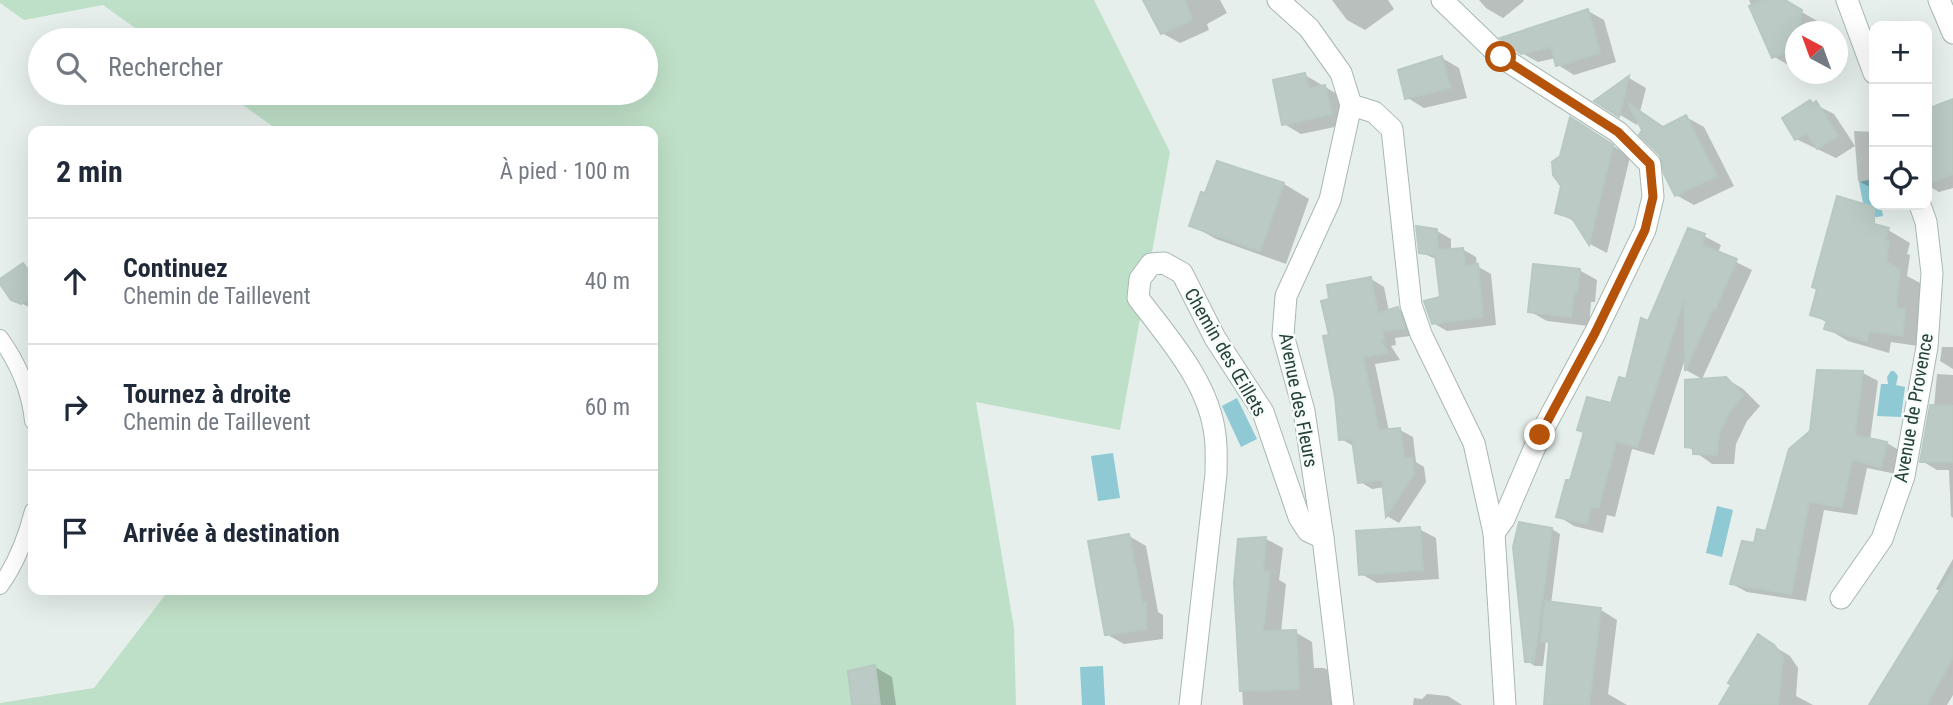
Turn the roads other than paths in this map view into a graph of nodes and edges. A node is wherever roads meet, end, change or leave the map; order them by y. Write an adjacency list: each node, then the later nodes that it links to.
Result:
1 (1278, 0): 7 (street)
2 (1442, 0): 12 (street)
3 (1847, 0): 6 (street)
4 (1939, 0): 5 (street)
5 (1953, 33)
6 (1869, 59)
7 (1351, 105): 12 (street); 13 (street, Avenue des Fleurs)
8 (1922, 210): 15 (street, Avenue de Provence)
9 (0, 338): 10 (lane)
10 (28, 392)
11 (28, 529): 14 (lane)
12 (1493, 533): 18 (street)
13 (1324, 538): 16 (street, Chemin des Œillets); 17 (street, Avenue des Fleurs)
14 (0, 586)
15 (1841, 597)
16 (1190, 705)
17 (1343, 705)
18 (1505, 705)

